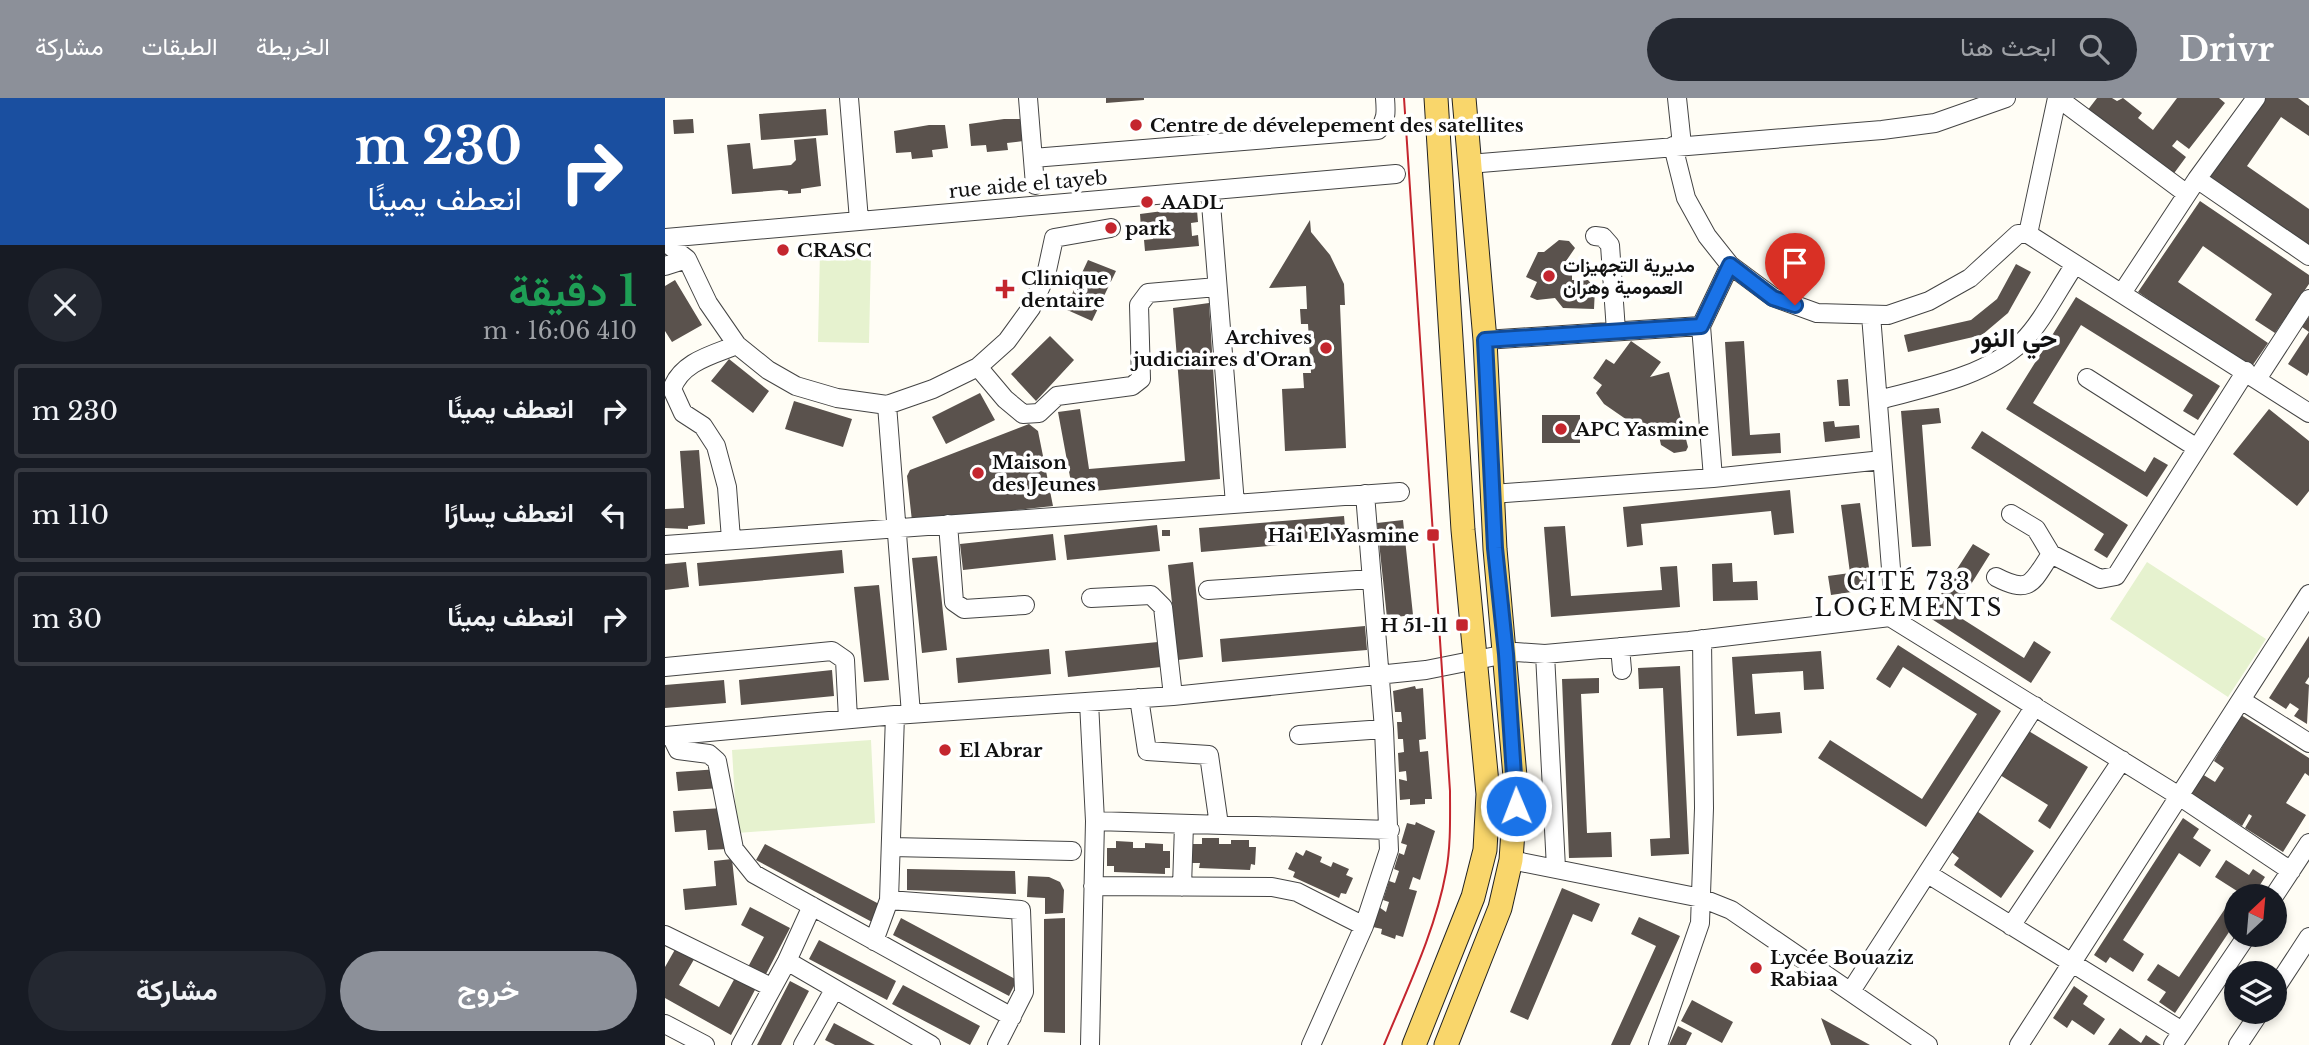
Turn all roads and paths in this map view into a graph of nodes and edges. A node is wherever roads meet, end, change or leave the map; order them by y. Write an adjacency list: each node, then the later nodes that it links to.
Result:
1 (849, 98): 17 (street)
2 (1028, 98): 11 (street)
3 (1385, 98): 11 (street)
4 (1436, 98): 65 (main road)
5 (1464, 98): 12 (main road)
6 (1677, 98): 10 (street)
7 (2006, 98): 10 (street)
8 (2058, 98): 15 (street); 19 (street)
9 (2256, 98): 15 (street)
10 (1678, 146): 12 (street); 24 (street)
11 (1033, 158): 14 (street)
12 (1469, 164): 33 (main road)
13 (1395, 174): 16 (street, rue aide el tayeb)
14 (1035, 185)
15 (2192, 186): 22 (street); 28 (street)
16 (1210, 191): 17 (street, rue aide el tayeb); 27 (street)
17 (859, 220): 21 (street, rue aide el tayeb)
18 (1111, 228): 35 (street)
19 (2028, 234): 26 (street); 30 (street)
20 (1595, 236): 32 (street)
21 (665, 240): 23 (street)
22 (2309, 256)
23 (687, 259): 25 (street); 34 (street)
24 (1730, 265): 30 (street); 31 (street)
25 (665, 266)
26 (2074, 266): 28 (street); 38 (street)
27 (1217, 288): 35 (street); 47 (street)
28 (2122, 293): 36 (street)
29 (2309, 299): 36 (street)
30 (1871, 315): 38 (street)
31 (1701, 326): 32 (street); 43 (street)
32 (1616, 331): 33 (street)
33 (1485, 340): 46 (main road)
34 (737, 345): 39 (street); 51 (street)
35 (978, 367): 39 (street)
36 (2251, 375): 40 (street); 41 (street)
37 (2087, 378): 41 (street)
38 (1879, 400): 42 (street)
39 (887, 405): 50 (street)
40 (2309, 413)
41 (2197, 448): 53 (street)
42 (1882, 460): 43 (street); 60 (street)
43 (1713, 478): 46 (street)
44 (1400, 492): 45 (street)
45 (1364, 494): 47 (street); 55 (street)
46 (1492, 494): 63 (main road)
47 (1235, 504): 49 (street)
48 (2011, 514): 53 (street)
49 (948, 524): 50 (street); 59 (street)
50 (895, 528): 51 (street); 74 (street)
51 (731, 539): 52 (street)
52 (665, 545)
53 (2051, 554): 54 (street)
54 (1996, 578)
55 (1372, 579): 56 (street); 68 (street)
56 (1207, 590)
57 (2309, 594): 71 (street)
58 (1091, 597): 69 (street)
59 (1025, 605)
60 (1890, 617): 61 (street); 73 (street)
61 (1702, 639): 62 (street); 96 (street)
62 (1620, 647): 64 (street); 67 (street)
63 (1506, 654): 64 (street); 65 (street); 89 (main road)
64 (1545, 654): 90 (street)
65 (1474, 659): 68 (street); 122 (main road)
66 (665, 667): 75 (street)
67 (1622, 670)
68 (1379, 674): 69 (street); 76 (street)
69 (1173, 696): 70 (street)
70 (1139, 698): 72 (street); 84 (street)
71 (2241, 700): 79 (street); 81 (street)
72 (1089, 702): 74 (street); 82 (street)
73 (2035, 706): 80 (street); 92 (street)
74 (903, 714): 75 (street); 87 (street)
75 (848, 719): 78 (street)
76 (1384, 729): 77 (street); 85 (street)
77 (1299, 735)
78 (668, 736): 98 (street)
79 (2309, 743)
80 (2122, 760): 81 (street); 100 (street)
81 (2179, 796): 91 (street); 106 (street)
82 (1095, 821): 83 (street); 94 (street)
83 (1184, 824): 84 (street); 95 (street)
84 (1219, 825): 85 (street)
85 (1390, 830): 99 (street)
86 (2309, 843): 91 (street)
87 (891, 847): 88 (street); 97 (street)
88 (1072, 851)
89 (1511, 860): 90 (street); 123 (main road)
90 (1556, 868): 96 (street)
91 (2291, 871): 93 (street)
92 (1928, 874): 100 (street); 110 (street)
93 (2282, 884)
94 (1093, 887): 95 (street); 120 (street)
95 (1182, 887): 99 (street)
96 (1701, 898): 110 (street); 124 (street)
97 (889, 900): 103 (street); 111 (street)
98 (812, 906): 103 (street); 105 (street)
99 (1364, 926): 121 (street)
100 (2011, 926): 106 (street)
101 (665, 935): 108 (street)
102 (2309, 937): 107 (street)
103 (874, 941): 111 (street)
104 (2239, 947): 114 (street)
105 (787, 961): 108 (street); 109 (street)
106 (2071, 964): 114 (street); 126 (street)
107 (2287, 971)
108 (771, 987): 117 (street)
109 (834, 990): 115 (street); 118 (street)
110 (1851, 991): 125 (street)
111 (1012, 1017): 119 (street)
112 (665, 1024): 116 (street)
113 (2252, 1024): 127 (street)
114 (2178, 1038)
115 (807, 1043)
116 (705, 1045)
117 (741, 1045)
118 (931, 1045)
119 (997, 1045)
120 (1090, 1045)
121 (1311, 1045)
122 (1415, 1045)
123 (1446, 1045)
124 (1658, 1045)
125 (1929, 1045)
126 (2019, 1045)
127 (2238, 1045)

